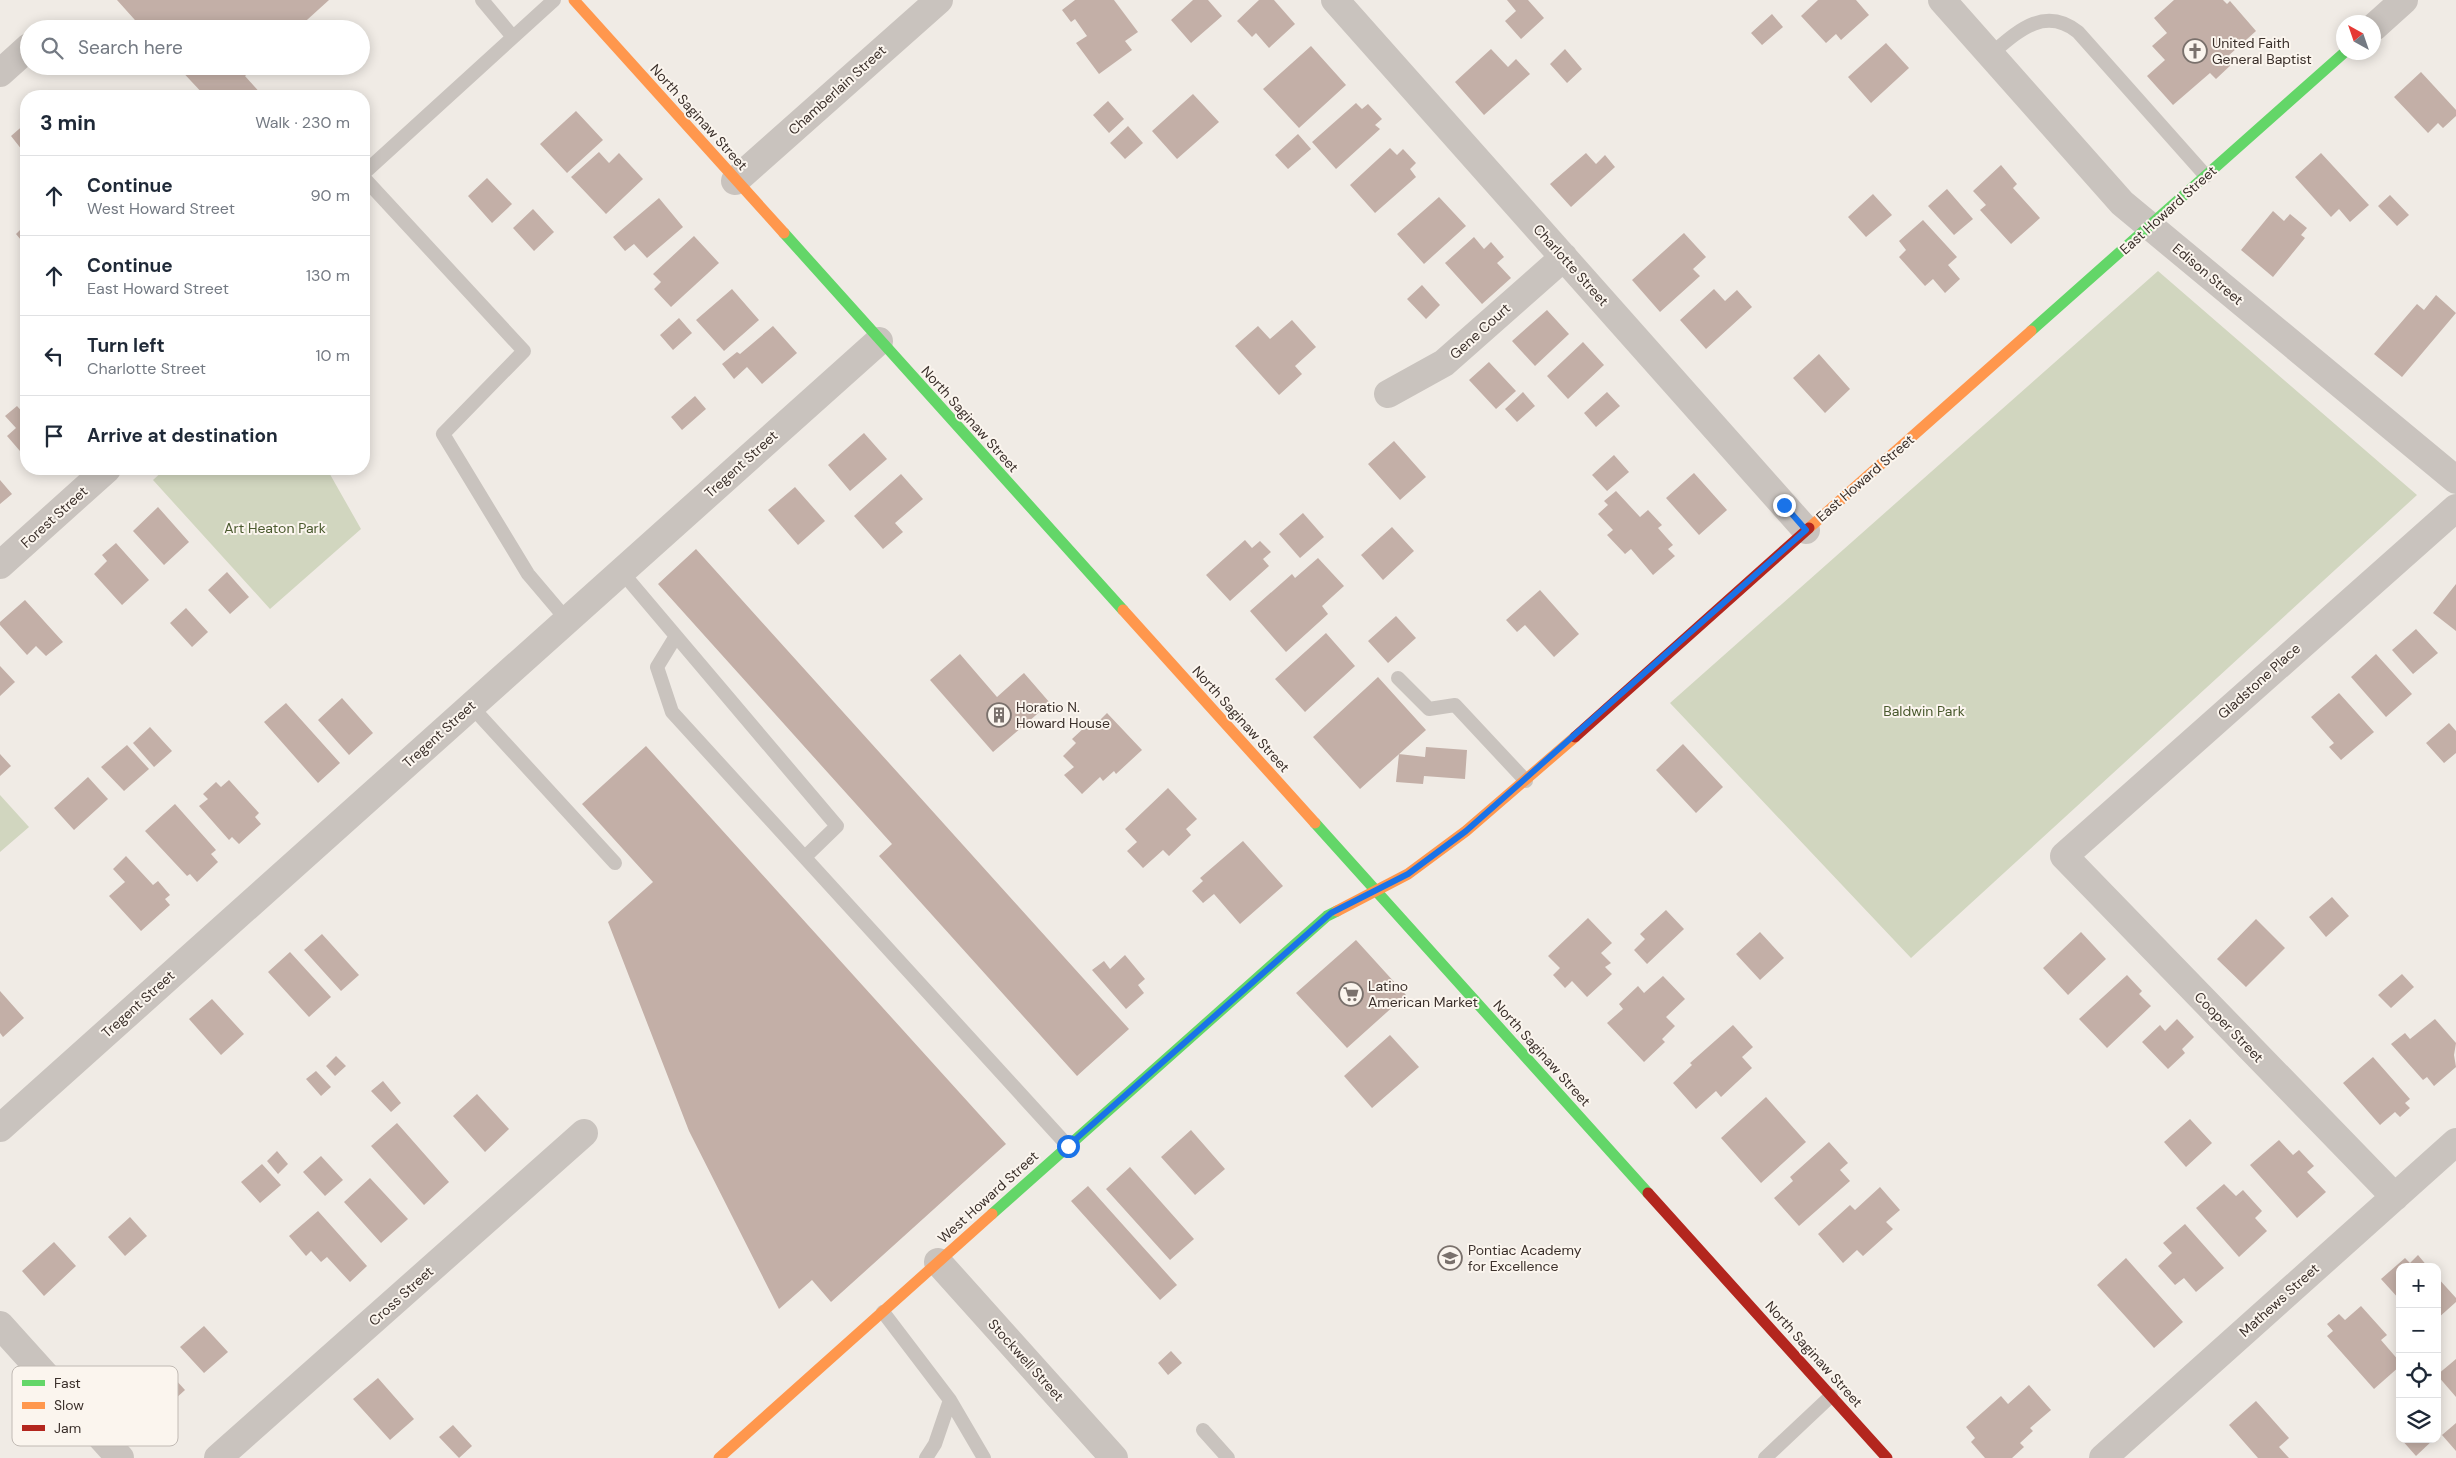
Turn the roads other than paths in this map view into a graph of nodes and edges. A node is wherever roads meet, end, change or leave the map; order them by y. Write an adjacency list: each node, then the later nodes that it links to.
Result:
1 (482, 0): 9 (lane)
2 (554, 0): 9 (lane)
3 (574, 0): 16 (street, North Saginaw Street)
4 (1335, 0): 19 (street, Charlotte Street)
5 (1942, 0): 10 (street, Edison Street)
6 (2404, 0): 8 (street)
7 (937, 1): 16 (street, Chamberlain Street)
8 (2381, 21)
9 (513, 37): 14 (lane)
10 (1990, 55): 15 (lane); 18 (street, Edison Street)
11 (20, 56): 13 (street)
12 (2336, 60): 15 (street, East Howard Street)
13 (0, 73)
14 (370, 168)
15 (2206, 176): 18 (street, East Howard Street)
16 (735, 180): 20 (street, North Saginaw Street)
17 (370, 184): 28 (lane)
18 (2151, 226): 23 (street, Edison Street); 25 (street, East Howard Street)
19 (1564, 257): 21 (street, Gene Court); 25 (street, Charlotte Street)
20 (879, 341): 27 (street, Tregent Street); 36 (street, North Saginaw Street)
21 (1388, 394)
22 (100, 475): 26 (street, Forest Street)
23 (2456, 480)
24 (2456, 508): 33 (street, Gladstone Place)
25 (1806, 530): 32 (street, East Howard Street)
26 (0, 565)
27 (621, 571): 28 (street, Tregent Street); 29 (lane)
28 (567, 620): 31 (street, Tregent Street)
29 (676, 636): 34 (lane); 34 (lane)
30 (1398, 678): 32 (lane)
31 (471, 706): 35 (lane); 37 (street, Tregent Street)
32 (1526, 780): 36 (street, East Howard Street)
33 (2064, 856): 41 (street, Cooper Street)
34 (805, 857): 40 (lane)
35 (615, 863)
36 (1375, 890): 40 (street, West Howard Street); 46 (street, North Saginaw Street)
37 (0, 1128)
38 (584, 1133): 51 (street, Cross Street)
39 (2456, 1142): 41 (street, Mathews Street)
40 (1068, 1146): 42 (street, West Howard Street)
41 (2395, 1197): 59 (street, Mathews Street)
42 (938, 1262): 43 (street, West Howard Street); 55 (street, Stockwell Street)
43 (883, 1312): 47 (lane); 52 (street, West Howard Street)
44 (0, 1325): 45 (street)
45 (37, 1366)
46 (1831, 1396): 57 (lane); 58 (street, North Saginaw Street)
47 (950, 1400): 53 (lane); 54 (lane)
48 (1202, 1430): 56 (lane)
49 (109, 1446): 50 (street)
50 (120, 1458)
51 (218, 1458)
52 (719, 1458)
53 (926, 1458)
54 (984, 1458)
55 (1114, 1458)
56 (1228, 1458)
57 (1765, 1458)
58 (1887, 1458)
59 (2103, 1458)

